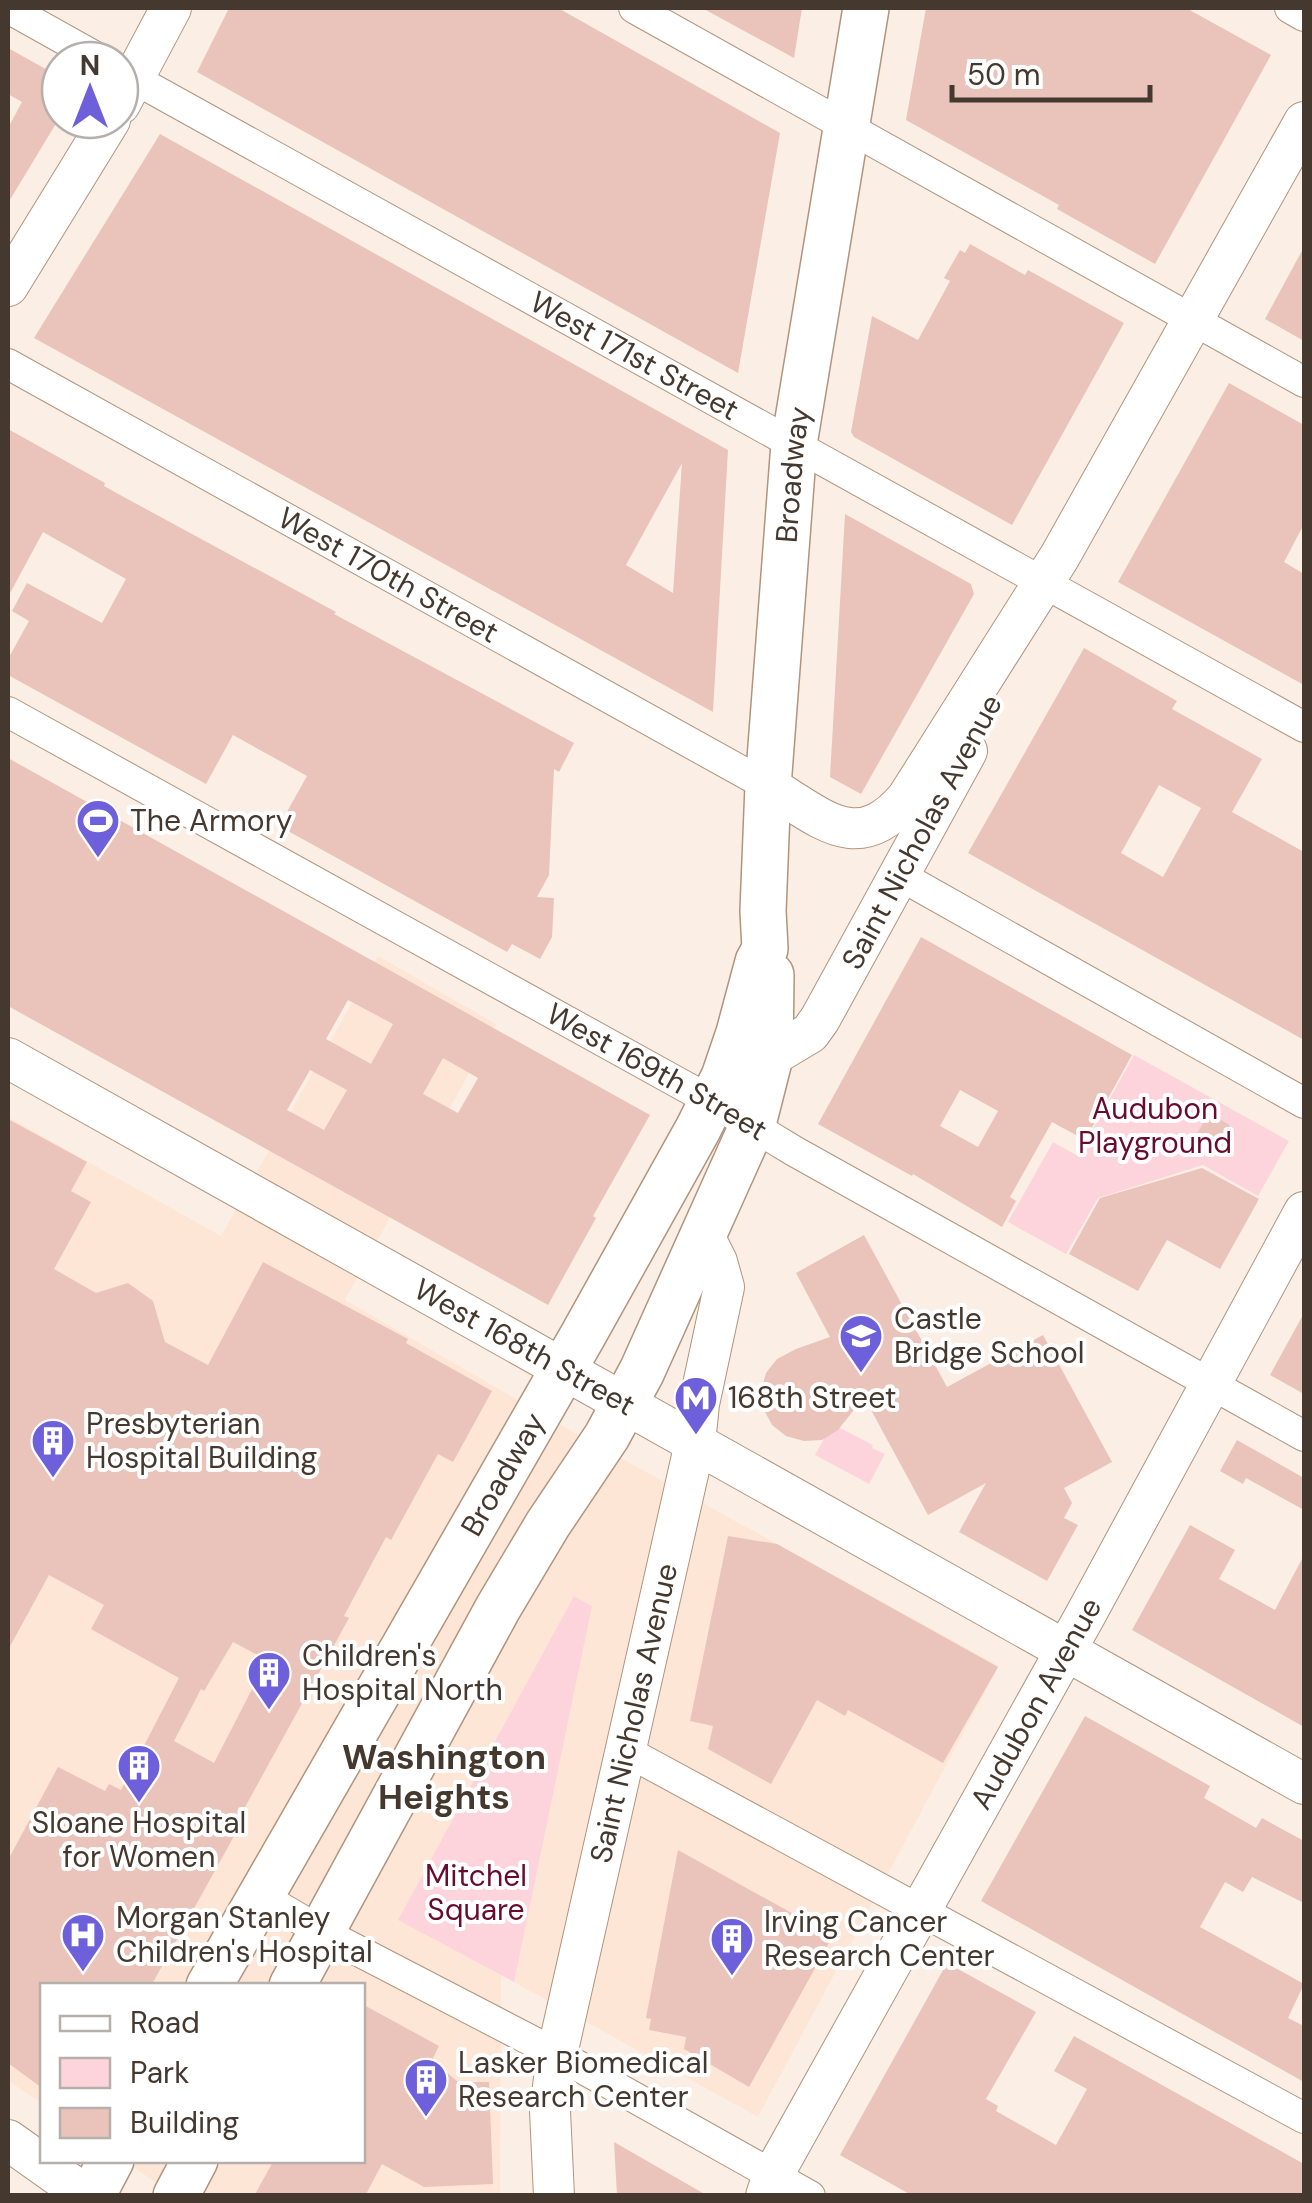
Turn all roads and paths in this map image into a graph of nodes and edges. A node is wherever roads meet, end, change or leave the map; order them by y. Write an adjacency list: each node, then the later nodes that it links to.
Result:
1 (8, 8): 7 (street, West 171st Street)
2 (171, 8): 8 (main road)
3 (634, 8): 11 (street)
4 (866, 8): 11 (main road, Broadway)
5 (1290, 8): 6 (street)
6 (1304, 16)
7 (59, 40)
8 (140, 50)
9 (140, 89): 17 (street, West 171st Street)
10 (1304, 122): 14 (main road, Saint Nicholas Avenue)
11 (845, 127): 14 (street); 17 (main road, Broadway)
12 (98, 140): 13 (main road)
13 (8, 286)
14 (1194, 321): 16 (street); 18 (main road, Saint Nicholas Avenue)
15 (8, 364): 21 (street, West 170th Street)
16 (1304, 382)
17 (794, 444): 18 (street, West 171st Street); 21 (main road, Broadway)
18 (1044, 584): 20 (street, West 171st Street); 21 (main road, Saint Nicholas Avenue); 22 (main road, Saint Nicholas Avenue)
19 (8, 712): 26 (street, West 169th Street)
20 (1304, 727)
21 (768, 786): 23 (main road, Broadway)
22 (899, 875): 25 (main road, Saint Nicholas Avenue); 27 (street)
23 (765, 949): 25 (main road, Broadway); 26 (main road, Broadway)
24 (8, 1058): 31 (main road, West 168th Street)
25 (770, 1058): 28 (main road, Broadway)
26 (714, 1102): 28 (street, West 169th Street); 31 (main road, Broadway)
27 (1304, 1102)
28 (753, 1124): 30 (main road, Broadway); 32 (street, West 169th Street)
29 (1304, 1212): 32 (main road, Audubon Avenue)
30 (704, 1236): 33 (main road, Broadway); 35 (main road, Saint Nicholas Avenue)
31 (564, 1370): 33 (main road, West 168th Street); 36 (main road, Broadway)
32 (1212, 1385): 34 (street, West 169th Street); 38 (main road, Audubon Avenue)
33 (624, 1404): 35 (main road, West 168th Street); 37 (main road, Broadway)
34 (1304, 1436)
35 (695, 1444): 38 (main road, West 168th Street); 39 (main road, Saint Nicholas Avenue)
36 (425, 1609): 37 (main road); 41 (main road, Broadway)
37 (478, 1647): 43 (main road, Broadway)
38 (1066, 1650): 40 (main road, West 168th Street); 42 (main road, Audubon Avenue)
39 (626, 1751): 42 (street); 46 (main road, Saint Nicholas Avenue)
40 (1304, 1784)
41 (259, 1895): 43 (street); 44 (main road, Broadway)
42 (919, 1909): 47 (street); 53 (main road, Audubon Avenue)
43 (322, 1932): 45 (main road, Broadway); 46 (street)
44 (211, 1983)
45 (294, 1983)
46 (558, 2054): 53 (street); 56 (main road, Saint Nicholas Avenue)
47 (1304, 2118)
48 (8, 2140): 49 (main road)
49 (40, 2162)
50 (42, 2163): 54 (main road)
51 (109, 2163): 54 (main road)
52 (193, 2163): 55 (main road)
53 (769, 2185): 57 (street)
54 (90, 2196)
55 (176, 2196)
56 (554, 2196)
57 (810, 2196)

